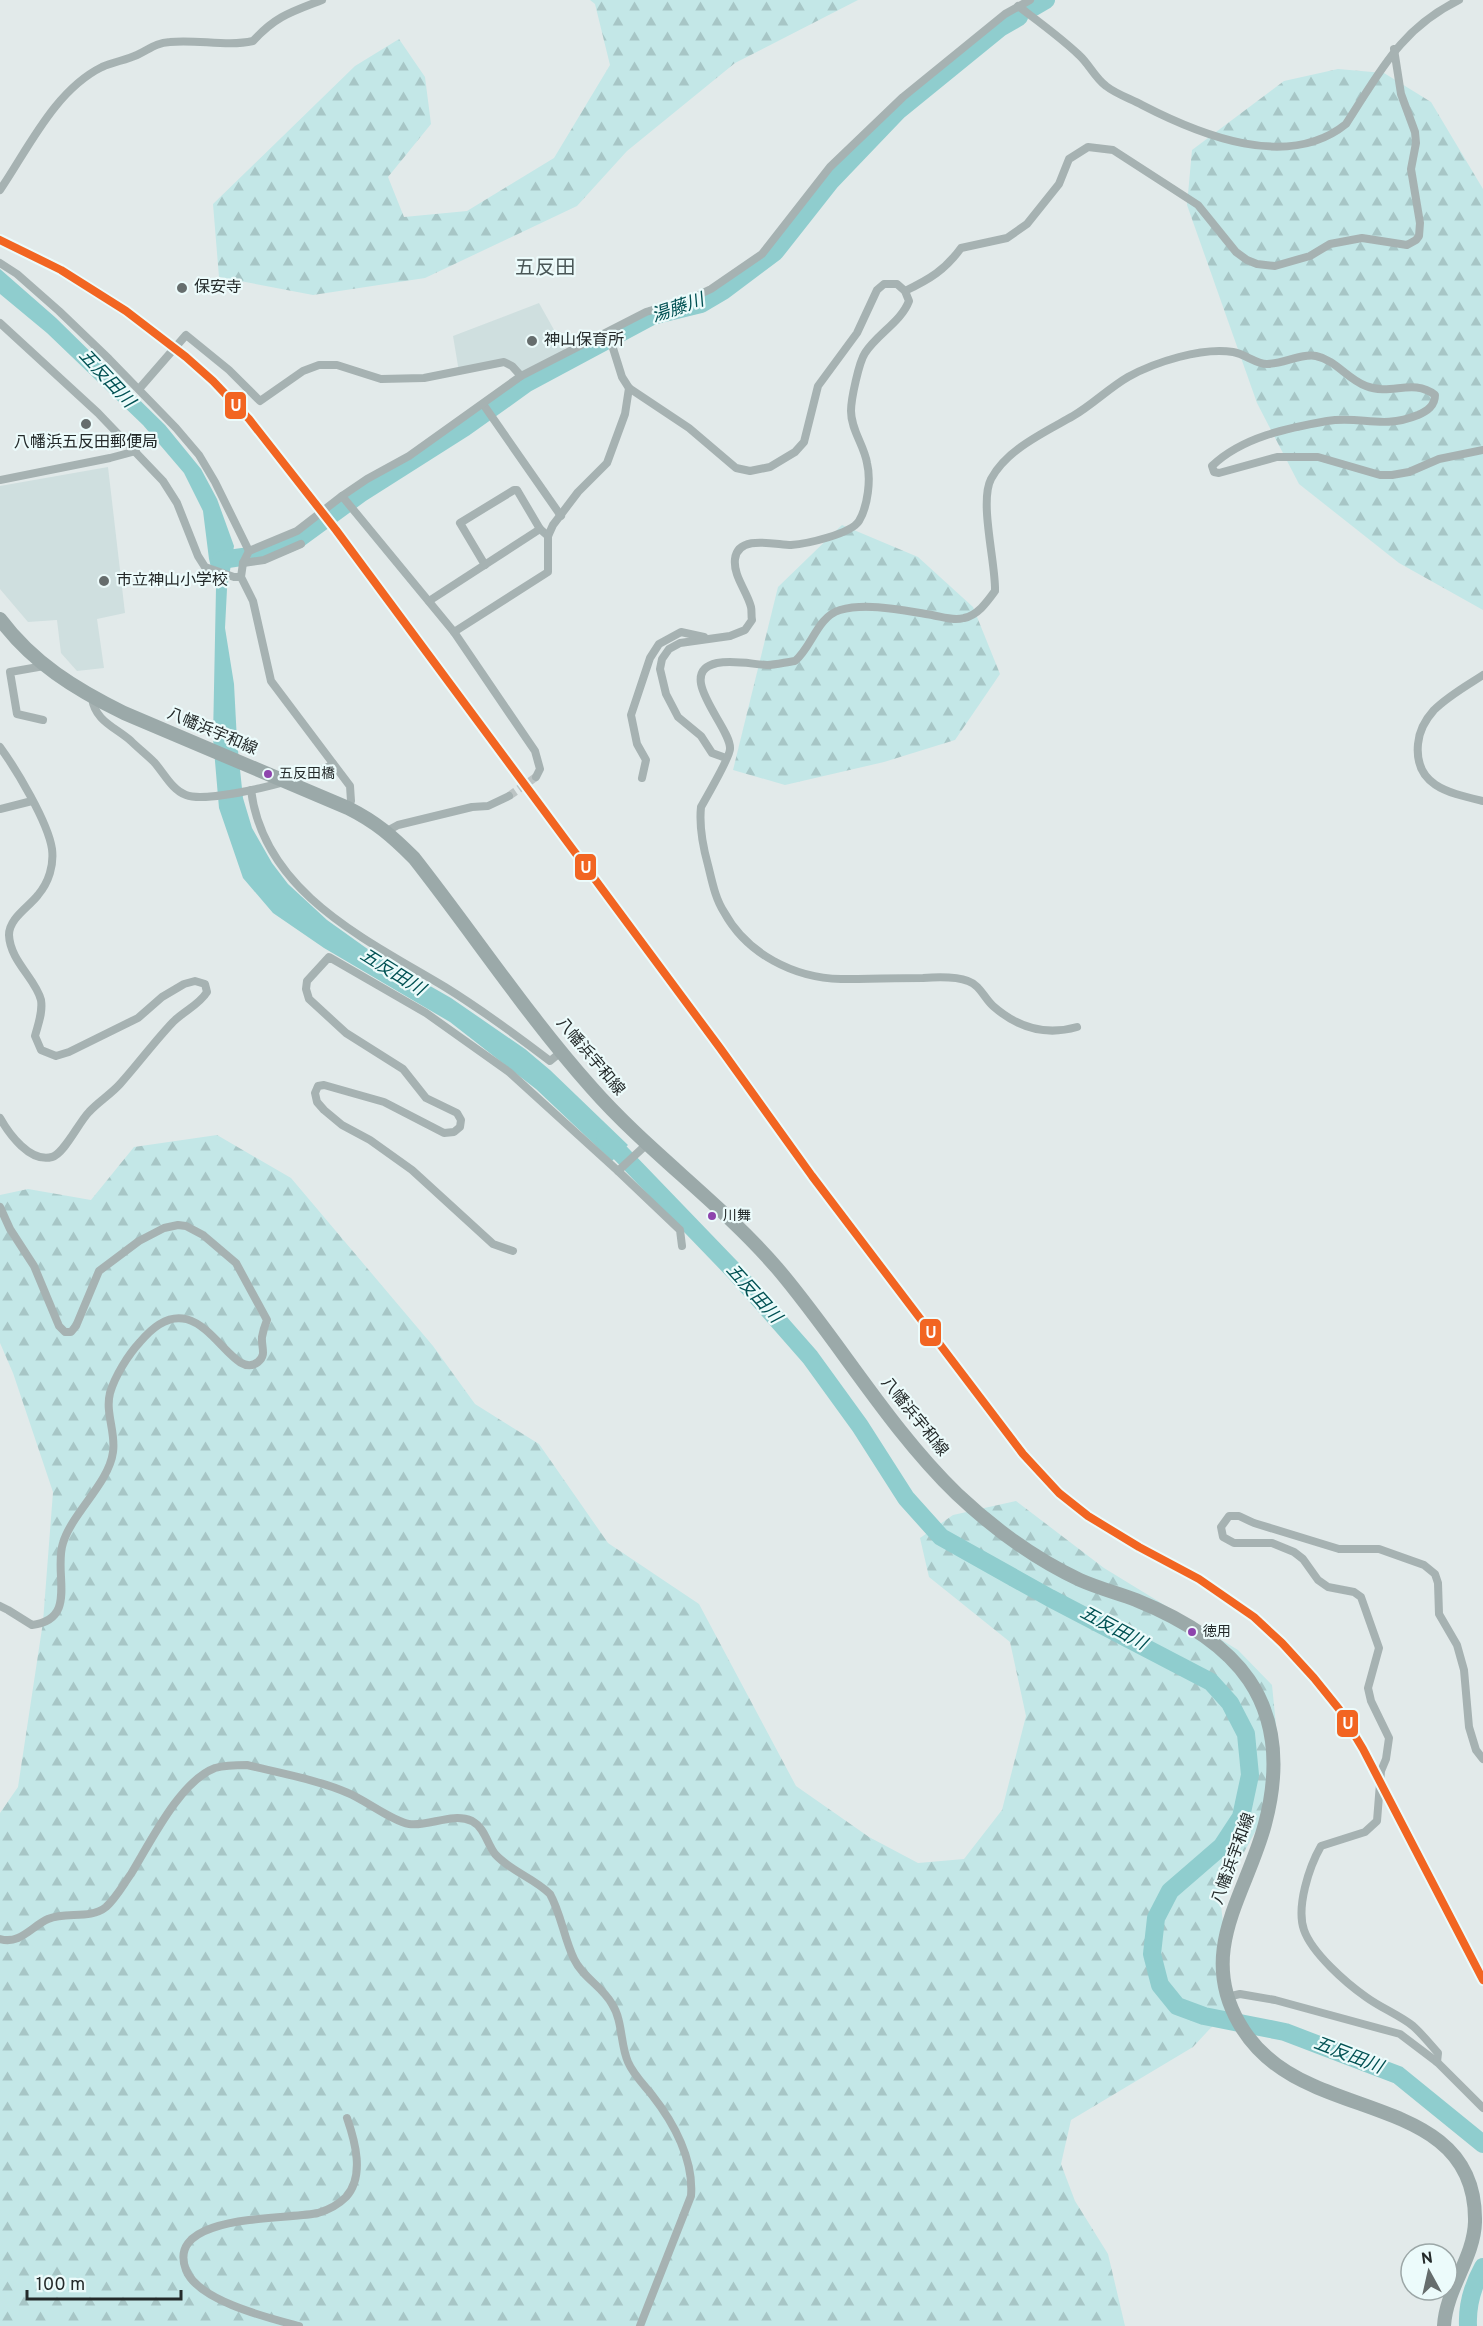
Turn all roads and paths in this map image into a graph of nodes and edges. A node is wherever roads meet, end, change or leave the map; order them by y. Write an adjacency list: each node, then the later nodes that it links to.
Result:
1 (321, 0): 6 (street)
2 (1030, 0): 4 (street)
3 (1459, 0): 5 (street)
4 (1018, 6): 5 (street); 10 (street)
5 (1394, 49): 8 (street)
6 (0, 189)
7 (0, 263): 13 (street)
8 (905, 291): 12 (street); 29 (street)
9 (0, 322): 16 (street)
10 (608, 339): 11 (street); 12 (street)
11 (521, 376): 13 (street); 14 (street)
12 (629, 388): 19 (street)
13 (139, 389): 23 (street)
14 (487, 408): 18 (street); 19 (street)
15 (1483, 450): 35 (street)
16 (136, 451): 17 (street); 25 (street)
17 (0, 480)
18 (343, 497): 23 (street); 26 (street)
19 (561, 516): 21 (street)
20 (540, 529): 21 (street); 24 (street); 24 (street)
21 (548, 536): 28 (street)
22 (301, 544): 23 (street)
23 (246, 557): 25 (street)
24 (485, 565): 26 (street)
25 (237, 577): 36 (street)
26 (429, 602): 28 (street)
27 (0, 619): 30 (main road, 八幡浜宇和線)
28 (454, 632): 37 (street)
29 (710, 639): 35 (street); 38 (street)
30 (44, 666): 32 (main road, 八幡浜宇和線); 33 (street)
31 (1483, 675): 43 (street)
32 (93, 698): 39 (main road, 八幡浜宇和線); 40 (street)
33 (43, 720)
34 (0, 747): 42 (street)
35 (726, 758): 47 (street)
36 (333, 764): 39 (street); 44 (street)
37 (536, 777)
38 (642, 778)
39 (286, 781): 40 (street); 44 (main road, 八幡浜宇和線)
40 (249, 790): 48 (street)
41 (509, 796): 46 (street)
42 (32, 801): 45 (street); 49 (street)
43 (1483, 801)
44 (348, 808): 46 (main road, 八幡浜宇和線)
45 (0, 809)
46 (387, 831): 48 (main road, 八幡浜宇和線)
47 (1077, 1027)
48 (561, 1052): 50 (main road, 八幡浜宇和線)
49 (0, 1118)
50 (644, 1147): 51 (street); 58 (main road, 八幡浜宇和線)
51 (619, 1170): 53 (street); 54 (street)
52 (0, 1207): 55 (street)
53 (682, 1246)
54 (513, 1251)
55 (0, 1606)
56 (1483, 1759): 59 (street)
57 (0, 1939): 63 (street)
58 (1229, 2002): 59 (street); 64 (main road, 八幡浜宇和線)
59 (1437, 2062): 60 (street)
60 (1483, 2108)
61 (346, 2118): 62 (street)
62 (299, 2326)
63 (640, 2326)
64 (1444, 2326)

